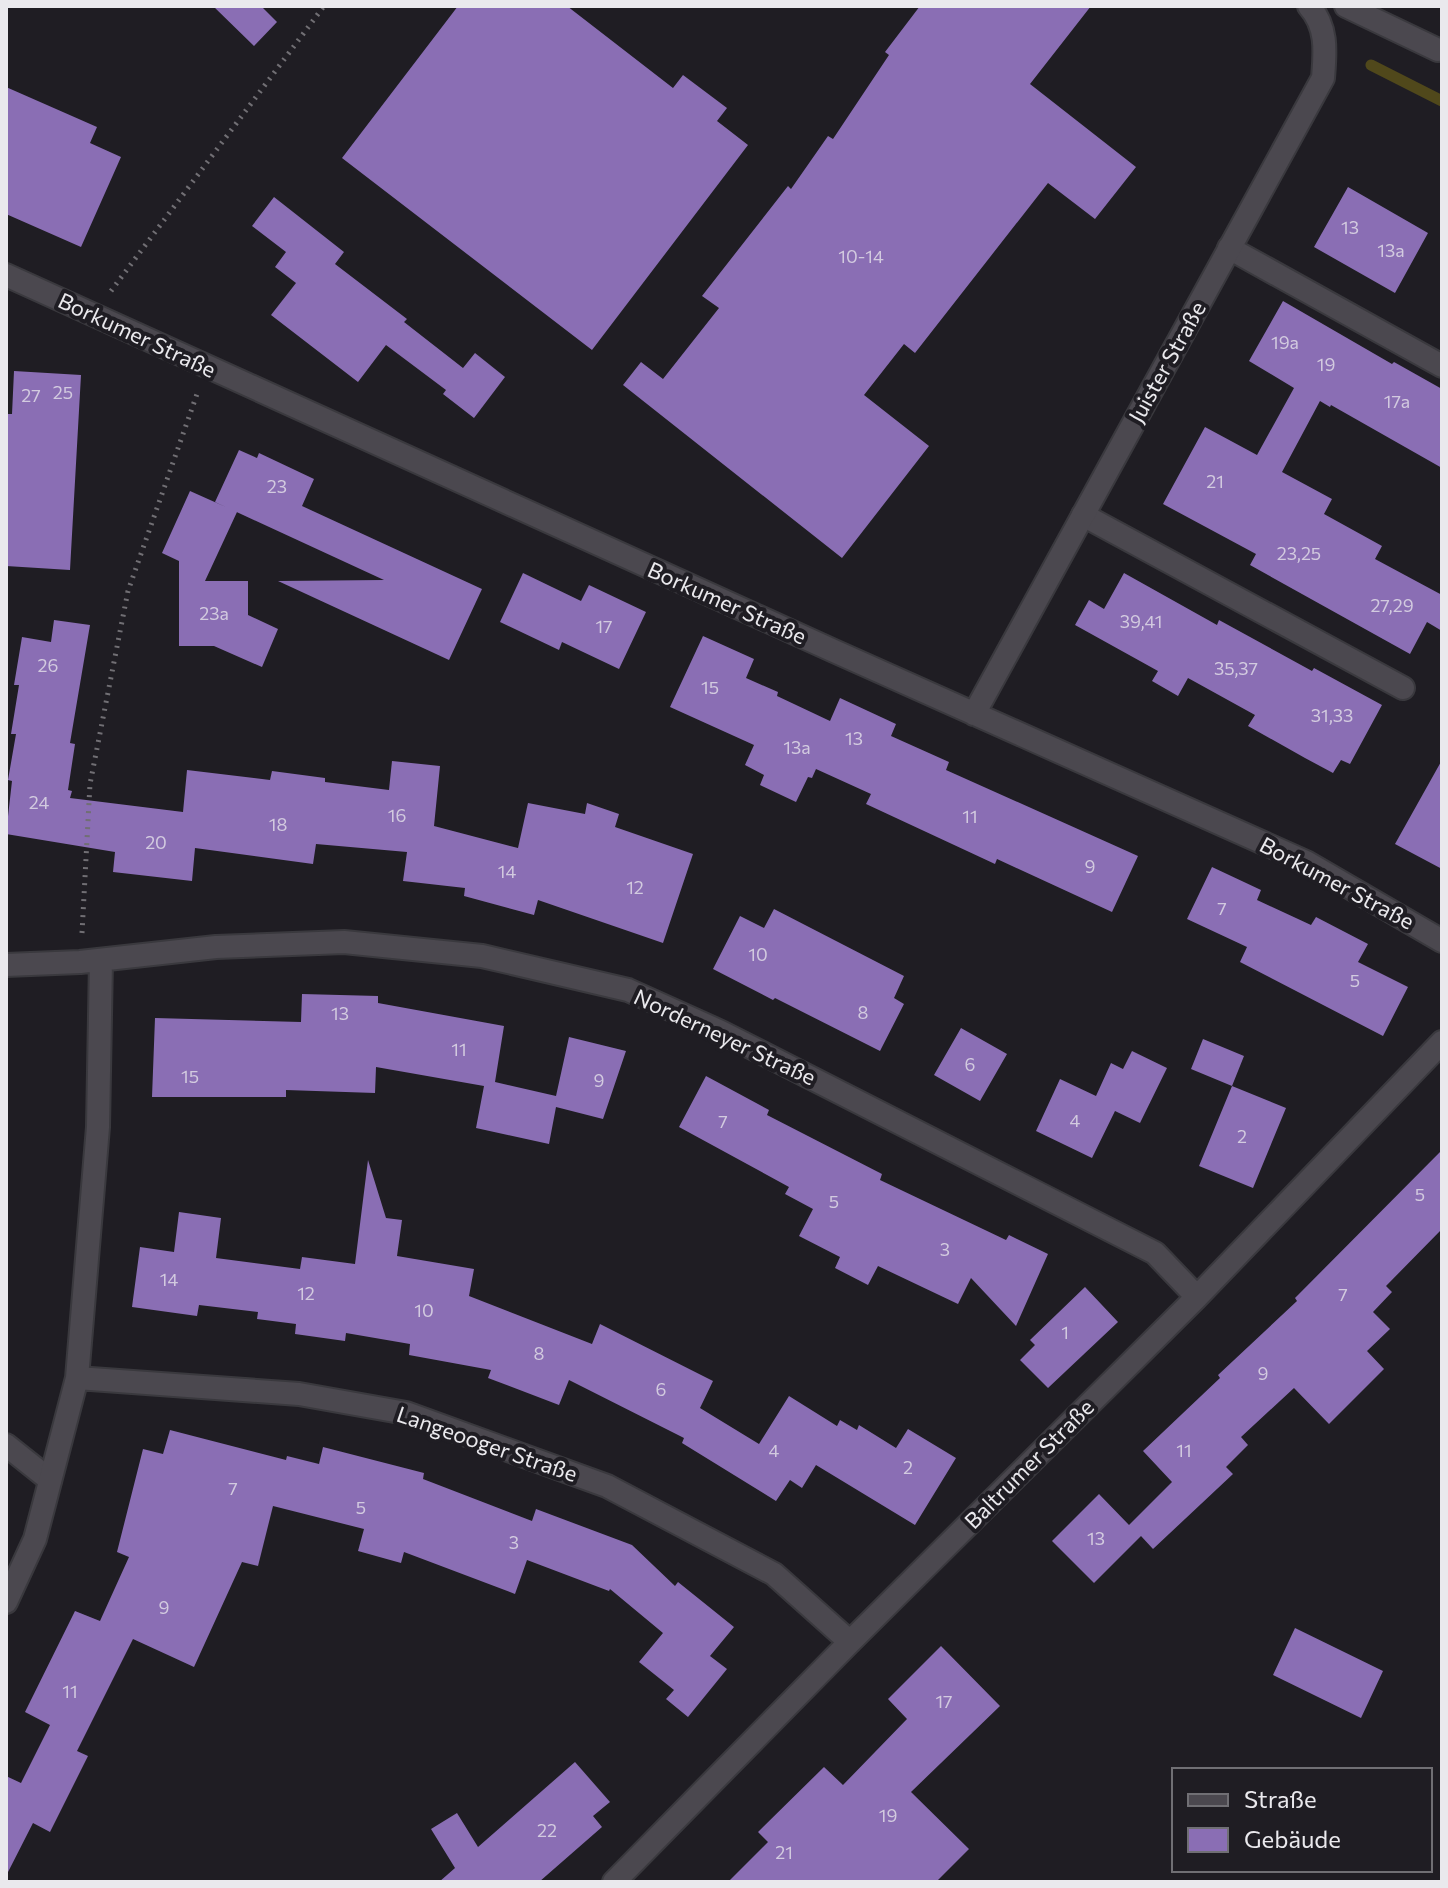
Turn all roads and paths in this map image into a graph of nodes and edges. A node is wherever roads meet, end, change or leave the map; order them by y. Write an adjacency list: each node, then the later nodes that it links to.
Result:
1 (324, 6): 8 (path)
2 (1339, 6): 4 (street)
3 (1346, 6): 5 (street)
4 (1312, 9): 6 (street, Juister Straße)
5 (1438, 50)
6 (1229, 248): 9 (street); 11 (street, Juister Straße)
7 (6, 275): 8 (street, Borkumer Straße)
8 (93, 314): 10 (street, Borkumer Straße)
9 (1442, 366)
10 (206, 367): 13 (street, Borkumer Straße); 15 (path)
11 (1083, 515): 12 (street); 13 (street, Juister Straße)
12 (1403, 688)
13 (974, 714): 14 (street, Borkumer Straße)
14 (1442, 941)
15 (90, 961): 16 (street, Norderneyer Straße); 18 (street, Norderneyer Straße); 19 (street)
16 (6, 965)
17 (1442, 1042): 18 (street, Baltrumer Straße)
18 (1197, 1297): 23 (street, Baltrumer Straße)
19 (77, 1378): 21 (street); 23 (street, Langeooger Straße)
20 (6, 1445): 21 (street)
21 (50, 1480): 22 (street)
22 (6, 1602)
23 (850, 1642): 24 (street, Baltrumer Straße)
24 (614, 1882)

